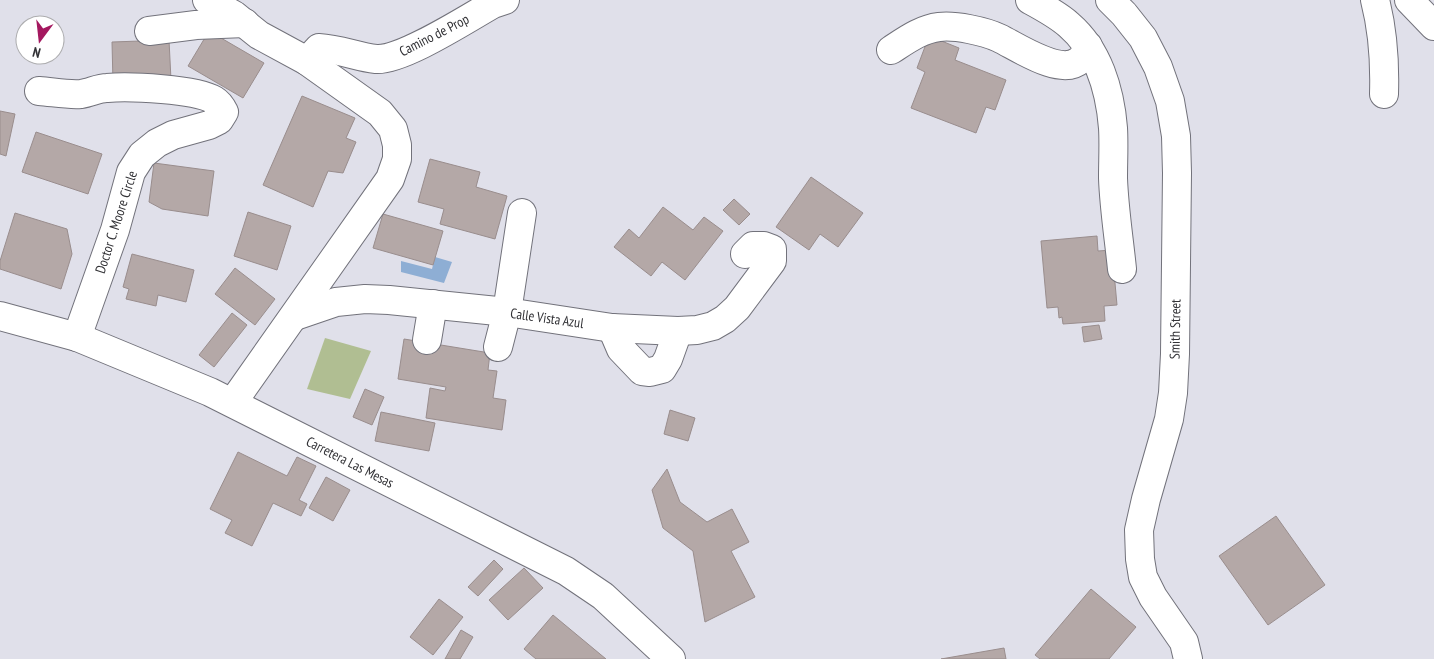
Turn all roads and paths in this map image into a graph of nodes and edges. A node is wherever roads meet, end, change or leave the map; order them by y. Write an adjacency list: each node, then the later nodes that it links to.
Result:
1 (207, 0): 7 (street)
2 (505, 0): 12 (street, Camino de Prop)
3 (1030, 0): 10 (street)
4 (1110, 0): 29 (street, Smith Street)
5 (1375, 0): 14 (street)
6 (1408, 0): 8 (street)
7 (240, 19): 9 (street); 12 (street)
8 (1434, 26)
9 (149, 31)
10 (1088, 46): 11 (street); 17 (street)
11 (891, 50)
12 (306, 61): 21 (street)
13 (39, 91): 24 (street, Doctor C. Moore Circle)
14 (1384, 94)
15 (522, 214): 19 (street)
16 (745, 254): 23 (street, Calle Vista Azul)
17 (1122, 269)
18 (433, 304): 19 (street, Calle Vista Azul); 21 (street, Calle Vista Azul); 25 (street)
19 (507, 312): 22 (street, Calle Vista Azul); 26 (street)
20 (0, 316): 24 (street, Carretera Las Mesas)
21 (295, 316): 27 (street)
22 (612, 328): 23 (street, Calle Vista Azul); 23 (street)
23 (678, 332)
24 (77, 337): 27 (street, Carretera Las Mesas)
25 (427, 340)
26 (498, 348)
27 (233, 402): 28 (street, Carretera Las Mesas)
28 (671, 659)
29 (1188, 659)

